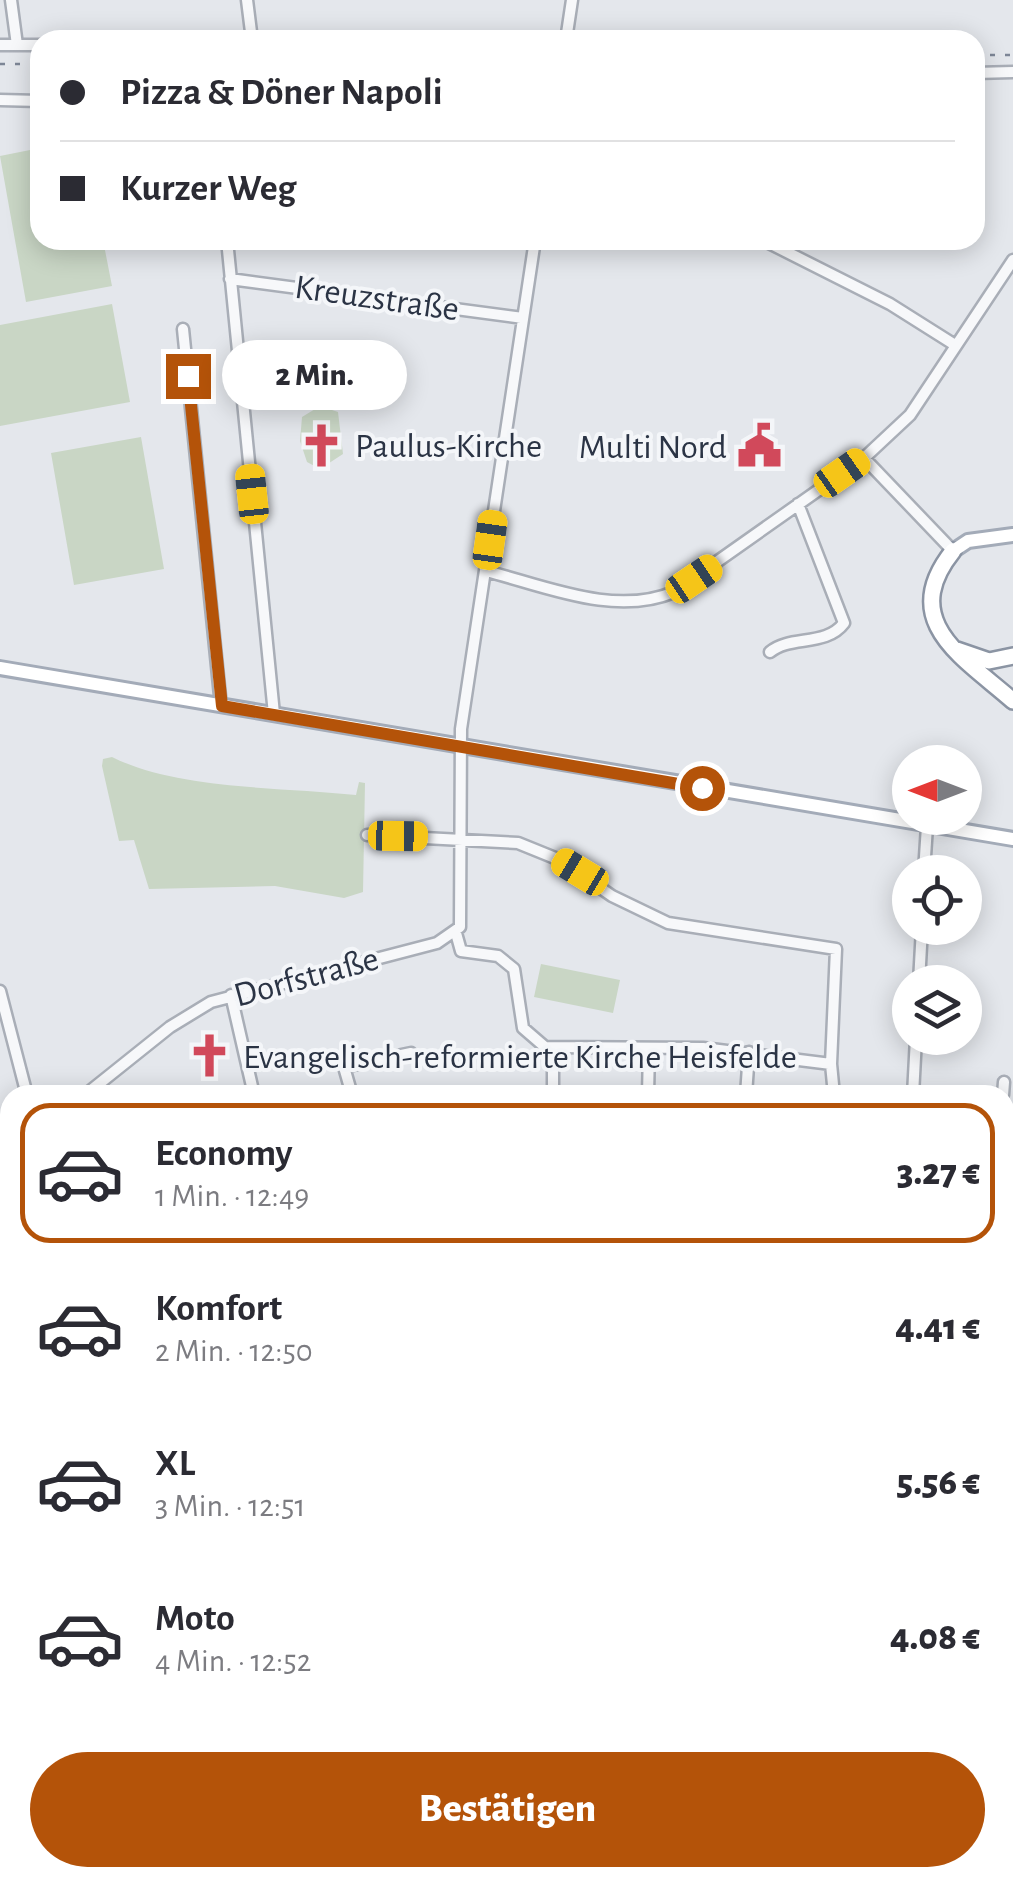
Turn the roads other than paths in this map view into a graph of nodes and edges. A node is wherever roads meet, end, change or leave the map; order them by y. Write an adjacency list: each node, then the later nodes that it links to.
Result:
1 (11, 0): 7 (street)
2 (247, 0): 4 (street)
3 (572, 0): 5 (street)
4 (251, 30)
5 (568, 30)
6 (0, 45): 7 (street)
7 (17, 45): 8 (street)
8 (30, 45)
9 (985, 72): 10 (street)
10 (1013, 72)
11 (0, 100): 12 (street)
12 (30, 102)
13 (228, 250): 17 (street)
14 (533, 250): 18 (street)
15 (782, 250): 20 (street)
16 (1013, 260): 20 (street)
17 (230, 278): 18 (street, Kreuzstraße); 32 (street)
18 (523, 318): 25 (street)
19 (183, 330): 31 (street)
20 (955, 345): 21 (street)
21 (864, 458): 22 (street); 24 (street)
22 (798, 504): 25 (street); 27 (street)
23 (1013, 534): 24 (main road)
24 (953, 552): 26 (highway)
25 (486, 571): 33 (street)
26 (943, 638): 28 (highway); 30 (highway)
27 (770, 652)
28 (1013, 656)
29 (0, 668): 31 (main road)
30 (1013, 701)
31 (222, 706): 32 (main road)
32 (274, 714): 33 (main road)
33 (460, 743): 34 (main road); 37 (street)
34 (892, 820)
35 (982, 834): 38 (main road)
36 (367, 835): 37 (street)
37 (461, 837): 39 (street); 47 (street)
38 (1013, 838)
39 (456, 933): 41 (street, Dorfstraße); 42 (street)
40 (0, 991): 49 (street)
41 (232, 995): 50 (street, Dorfstraße); 51 (street)
42 (553, 1049): 43 (street); 53 (street)
43 (650, 1049): 44 (street); 54 (street)
44 (750, 1052): 47 (street); 55 (street)
45 (411, 1053): 52 (street)
46 (916, 1055): 57 (street)
47 (831, 1064): 56 (street)
48 (1004, 1082): 58 (street)
49 (24, 1085)
50 (98, 1085)
51 (252, 1085)
52 (349, 1085)
53 (553, 1085)
54 (648, 1085)
55 (747, 1085)
56 (833, 1085)
57 (915, 1085)
58 (1004, 1085)

